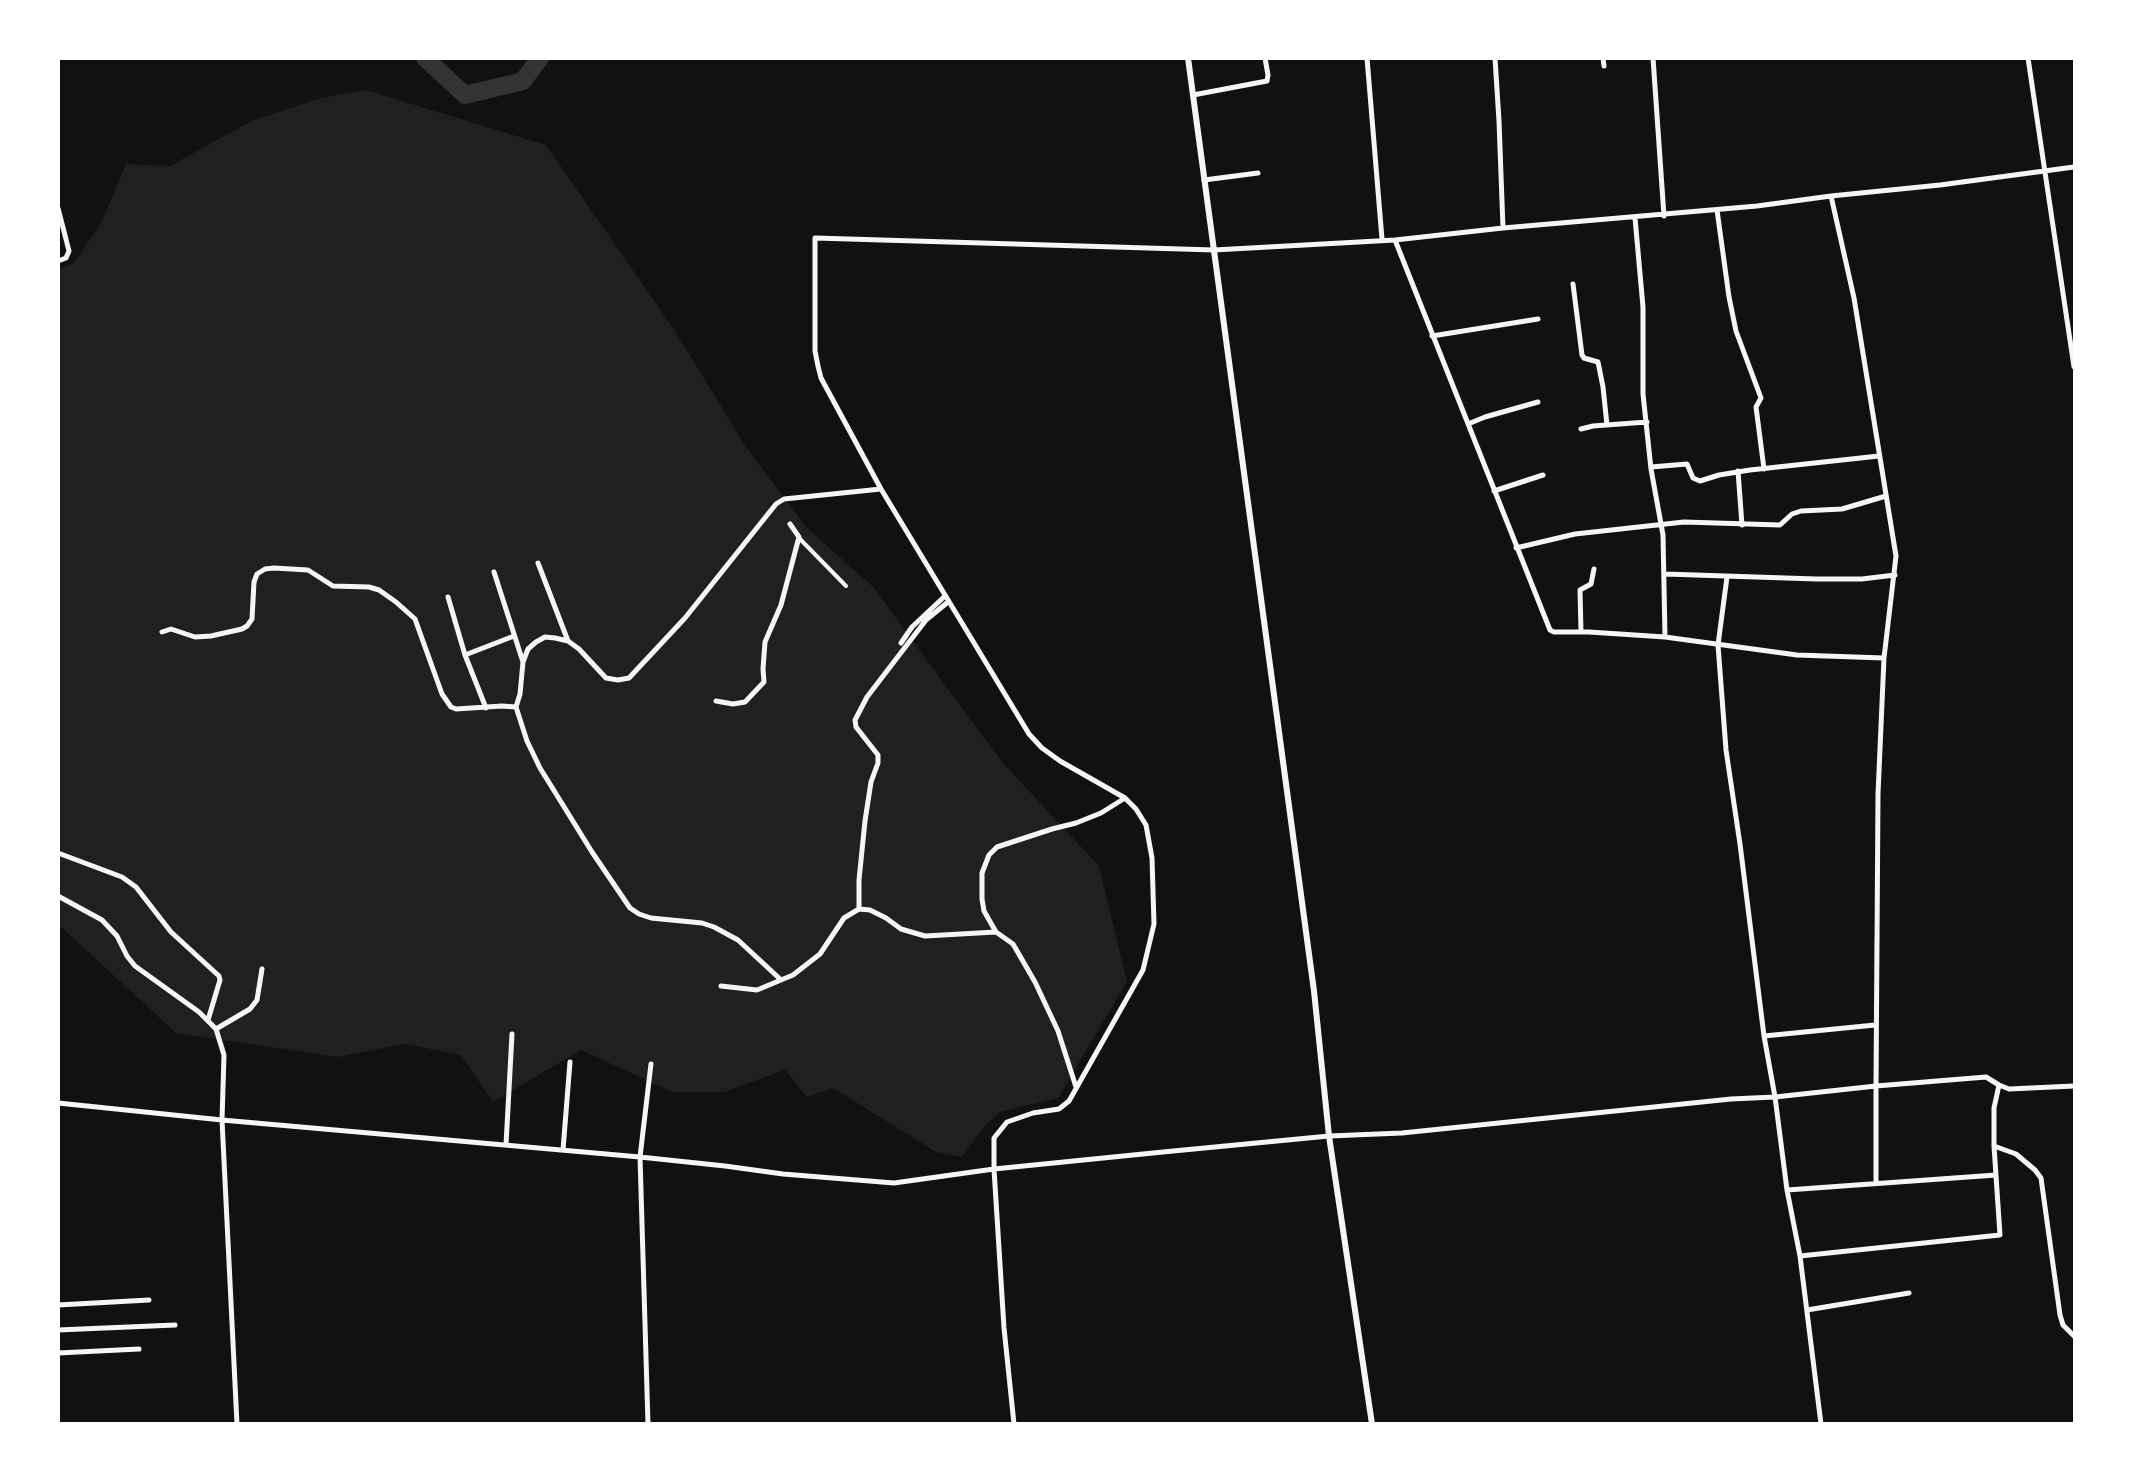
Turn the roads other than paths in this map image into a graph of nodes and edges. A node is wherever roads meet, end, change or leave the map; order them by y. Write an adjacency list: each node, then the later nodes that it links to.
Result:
1 (1188, 58): 9 (street)
2 (1264, 58): 9 (street)
3 (1367, 58): 20 (street)
4 (1494, 58): 19 (street)
5 (1603, 58): 8 (street)
6 (1653, 58): 17 (street)
7 (2028, 58): 11 (street)
8 (1604, 66)
9 (1193, 95): 13 (street)
10 (2074, 167): 11 (street)
11 (2046, 171): 14 (street); 27 (street)
12 (1258, 173): 13 (street)
13 (1204, 180): 22 (street)
14 (1831, 196): 16 (street); 33 (street)
15 (58, 208): 23 (street)
16 (1717, 210): 17 (street); 35 (street)
17 (1664, 216): 18 (street)
18 (1635, 218): 19 (street); 29 (street)
19 (1503, 228): 21 (street)
20 (1382, 239): 21 (street); 22 (street)
21 (1395, 240): 26 (street)
22 (1214, 249): 38 (street); 92 (street)
23 (58, 261)
24 (1573, 284): 31 (street)
25 (1538, 319): 26 (street)
26 (1432, 336): 30 (street)
27 (2074, 367)
28 (1538, 402): 30 (street)
29 (1647, 422): 31 (street); 34 (street)
30 (1468, 424): 39 (street)
31 (1607, 424): 32 (street)
32 (1581, 429)
33 (1879, 456): 35 (street); 40 (street)
34 (1651, 467): 36 (street); 42 (street)
35 (1764, 469): 36 (street)
36 (1738, 471): 43 (street)
37 (1543, 475): 39 (street)
38 (881, 489): 54 (street); 59 (street)
39 (1494, 491): 45 (street)
40 (1886, 496): 43 (street); 50 (street)
41 (790, 524): 44 (street)
42 (1662, 525): 43 (street); 45 (street); 49 (street)
43 (1742, 525)
44 (799, 537): 52 (street); 65 (street)
45 (1516, 548): 56 (street)
46 (538, 563): 59 (street)
47 (1594, 569): 56 (street)
48 (494, 572): 57 (street)
49 (1665, 574): 51 (street); 58 (street)
50 (1895, 575): 51 (street); 63 (street)
51 (1727, 577): 61 (street)
52 (846, 586)
53 (448, 597): 62 (street)
54 (947, 599): 60 (street); 68 (street); 73 (street)
55 (162, 632): 67 (street)
56 (1581, 632): 58 (street)
57 (514, 636): 62 (street); 64 (street)
58 (1665, 637): 61 (street)
59 (568, 641): 64 (street)
60 (901, 643)
61 (1718, 645): 63 (street); 82 (street)
62 (465, 655): 67 (street)
63 (1884, 658): 79 (street)
64 (523, 662): 66 (street)
65 (716, 701)
66 (516, 707): 67 (street); 76 (street)
67 (486, 708)
68 (1125, 798): 74 (street); 88 (street)
69 (58, 853): 70 (street)
70 (66, 857): 71 (street); 78 (street)
71 (58, 859)
72 (58, 896): 78 (street)
73 (859, 909): 74 (street); 76 (street)
74 (996, 932): 88 (street)
75 (262, 969): 80 (street)
76 (780, 980): 77 (street)
77 (721, 986)
78 (208, 1020): 80 (street)
79 (1875, 1025): 82 (street); 86 (street)
80 (216, 1029): 91 (street)
81 (512, 1034): 93 (street)
82 (1764, 1036): 89 (street)
83 (570, 1062): 95 (street)
84 (651, 1064): 96 (street)
85 (1999, 1085): 86 (street); 87 (street); 94 (street)
86 (1876, 1086): 89 (street); 99 (street)
87 (2074, 1086)
88 (1076, 1087): 97 (street)
89 (1775, 1097): 92 (street); 100 (street)
90 (58, 1103): 91 (street)
91 (222, 1120): 93 (street); 111 (street)
92 (1329, 1136): 97 (street); 114 (street)
93 (506, 1145): 95 (street)
94 (1994, 1146): 98 (street); 108 (street)
95 (563, 1150): 96 (street)
96 (640, 1157): 97 (street); 112 (street)
97 (994, 1169): 113 (street)
98 (1996, 1174): 99 (street); 101 (street)
99 (1876, 1183): 100 (street)
100 (1787, 1190): 101 (street)
101 (1800, 1256): 105 (street)
102 (1909, 1293): 105 (street)
103 (149, 1300): 104 (street)
104 (58, 1305)
105 (1808, 1310): 115 (street)
106 (175, 1325): 107 (street)
107 (58, 1330)
108 (2074, 1336)
109 (139, 1349): 110 (street)
110 (58, 1353)
111 (237, 1424)
112 (648, 1424)
113 (1014, 1424)
114 (1372, 1424)
115 (1821, 1424)

